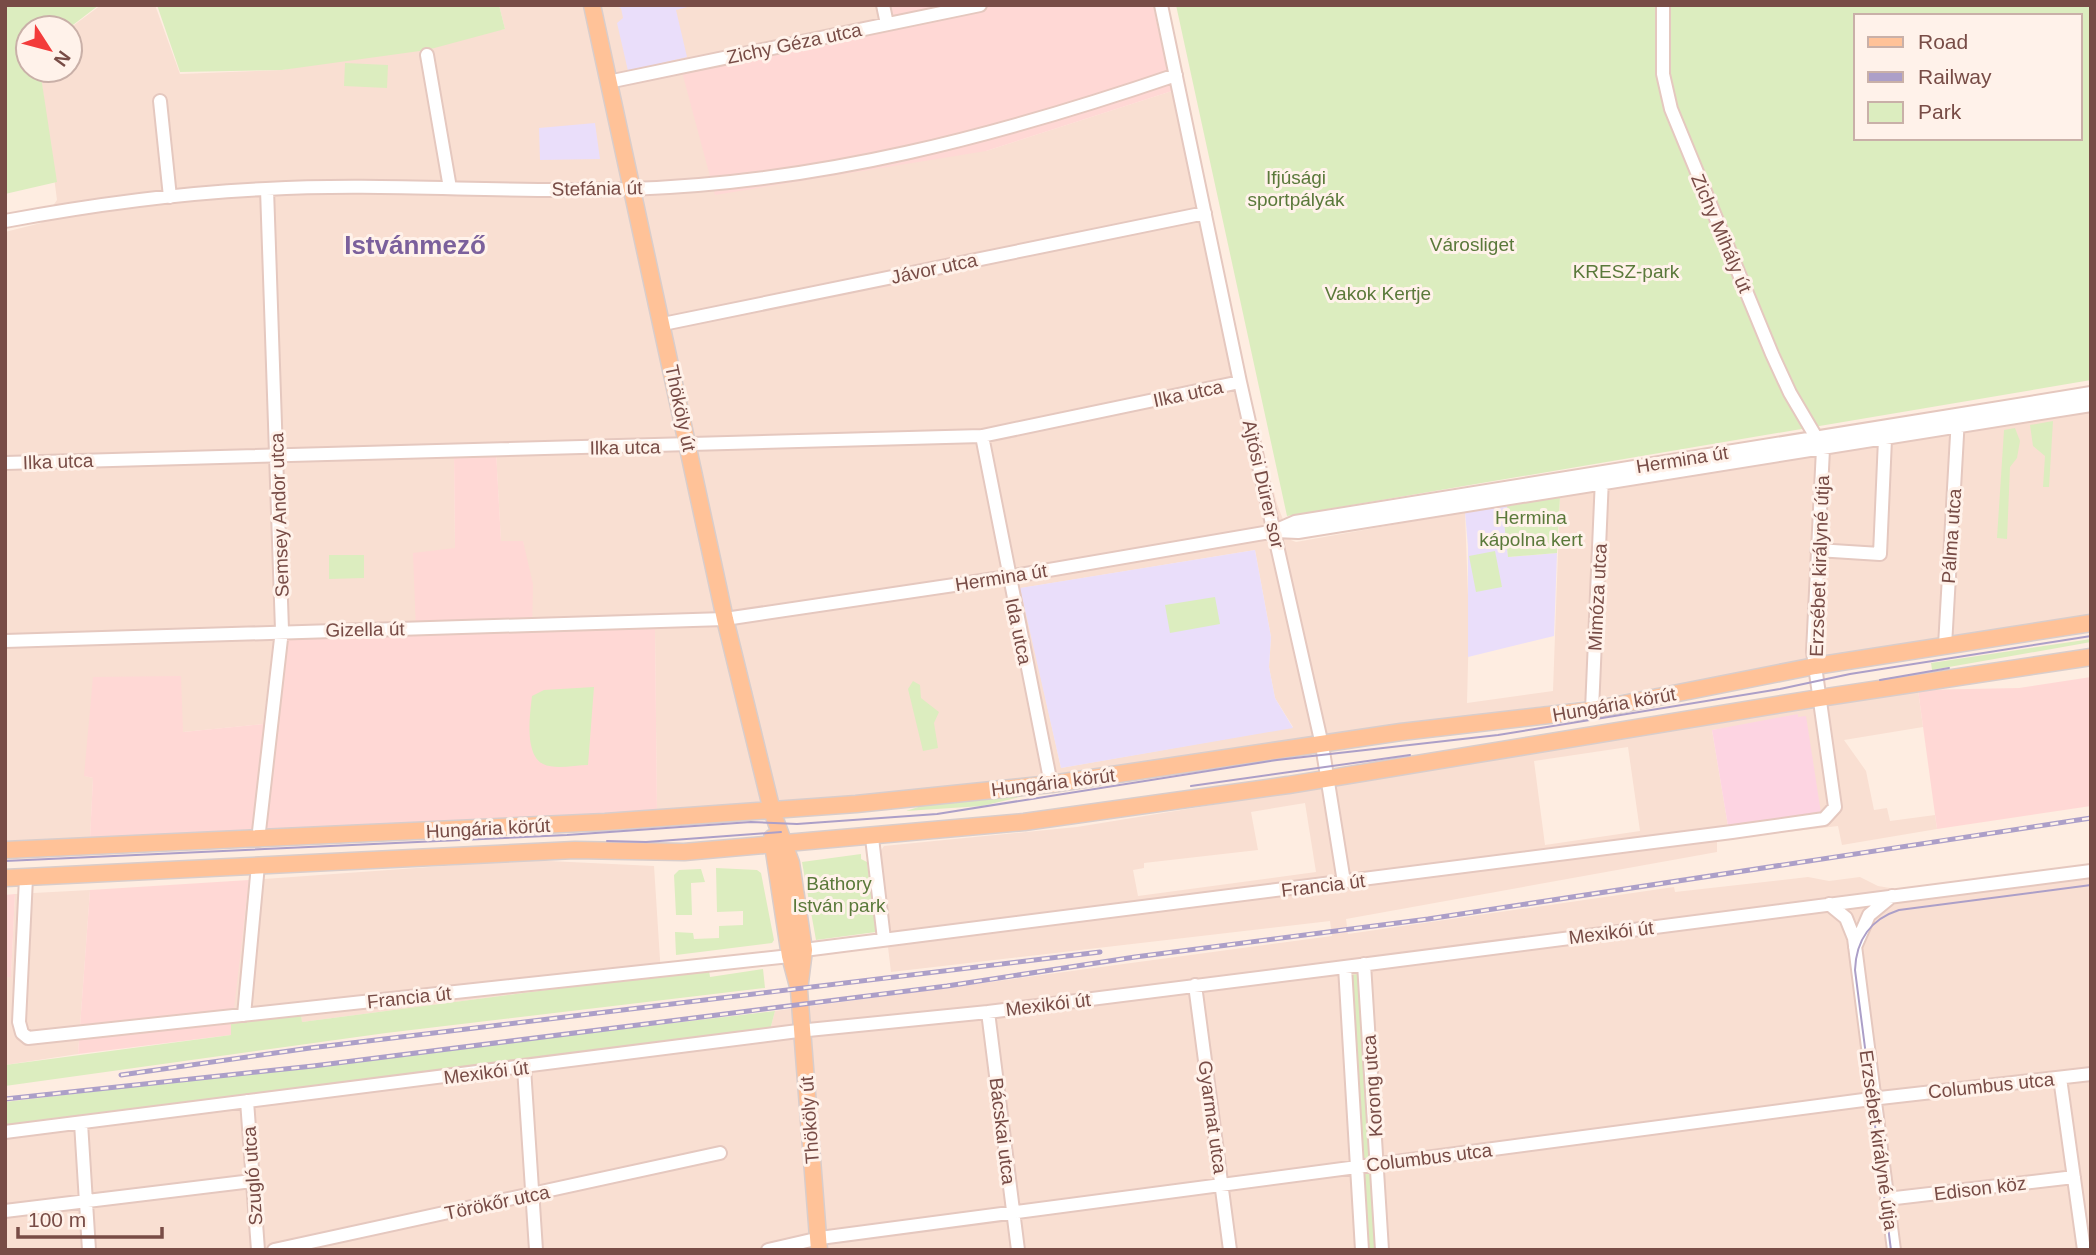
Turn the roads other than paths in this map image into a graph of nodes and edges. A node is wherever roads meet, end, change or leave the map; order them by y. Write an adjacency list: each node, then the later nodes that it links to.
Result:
1 (592, 5): 9 (main road, Thököly út)
2 (883, 5): 6 (street)
3 (980, 5): 6 (street, Zichy Géza utca)
4 (1161, 5): 8 (street, Ajtósi Dürer sor)
5 (1663, 5): 24 (street, Zichy Mihály út)
6 (887, 24): 9 (street, Zichy Géza utca)
7 (427, 55): 11 (street)
8 (1177, 75): 13 (street, Stefánia út); 15 (street, Ajtósi Dürer sor)
9 (608, 82): 13 (main road, Thököly út)
10 (160, 102): 14 (street)
11 (450, 188): 12 (street, Stefánia út); 13 (street, Stefánia út)
12 (267, 189): 14 (street, Stefánia út); 26 (street, Semsey Andor utca)
13 (633, 190): 17 (main road, Thököly út)
14 (170, 197): 16 (street, Stefánia út)
15 (1205, 213): 17 (street, Jávor utca); 18 (street, Ajtósi Dürer sor)
16 (5, 221)
17 (663, 324): 25 (main road, Thököly út)
18 (1240, 382): 22 (street, Ilka utca); 29 (street, Ajtósi Dürer sor)
19 (2091, 393): 21 (street, Hermina út)
20 (2091, 405): 21 (street, Hermina út)
21 (1958, 420): 23 (street, Hermina út); 24 (street, Hermina út); 36 (street, Pálma utca)
22 (982, 436): 25 (street, Ilka utca); 31 (street, Ida utca)
23 (1885, 439): 24 (street, Hermina út); 30 (street)
24 (1820, 443): 28 (street, Hermina út); 30 (street, Erzsébet királyné útja)
25 (688, 446): 26 (street, Ilka utca); 32 (main road, Thököly út)
26 (278, 455): 27 (street, Ilka utca); 34 (street, Semsey Andor utca)
27 (5, 463)
28 (1602, 477): 29 (street, Hermina út); 40 (street, Mimóza utca)
29 (1276, 531): 31 (street, Hermina út); 41 (street, Ajtósi Dürer sor)
30 (1817, 550): 38 (street, Erzsébet királyné útja)
31 (1008, 577): 32 (street, Hermina út); 43 (street, Ida utca)
32 (725, 619): 34 (street, Gizella út); 46 (main road, Thököly út)
33 (2091, 623): 36 (main road, Hungária körút)
34 (282, 630): 35 (street, Gizella út); 48 (street, Semsey Andor utca)
35 (5, 641)
36 (1945, 646): 38 (main road, Hungária körút)
37 (2091, 657): 39 (main road, Hungária körút)
38 (1815, 666): 39 (street, Erzsébet királyné útja); 40 (main road, Hungária körút)
39 (1819, 698): 42 (main road, Hungária körút); 45 (street, Erzsébet királyné útja)
40 (1592, 710): 41 (main road, Hungária körút)
41 (1322, 744): 42 (street, Ajtósi Dürer sor); 43 (main road, Hungária körút)
42 (1327, 778): 47 (main road, Hungária körút); 55 (street, Ajtósi Dürer sor)
43 (1051, 784): 44 (main road, Hungária körút)
44 (856, 804): 46 (main road, Hungária körút); 49 (main road)
45 (1835, 807): 55 (street, Francia út)
46 (772, 811): 48 (main road, Hungária körút); 49 (main road, Thököly út)
47 (872, 838): 49 (main road, Hungária körút); 58 (street)
48 (258, 840): 50 (main road, Hungária körút)
49 (780, 840): 51 (main road, Hungária körút); 60 (main road, Thököly út)
50 (5, 850)
51 (258, 865): 54 (main road, Hungária körút); 65 (street)
52 (2091, 871): 56 (street, Mexikói út)
53 (5, 878): 54 (main road, Hungária körút)
54 (26, 878): 65 (street, Francia út)
55 (1344, 882): 58 (street, Francia út)
56 (1892, 896): 57 (street, Mexikói út); 59 (street)
57 (1829, 904): 59 (street, Erzsébet királyné útja); 61 (street, Mexikói út)
58 (884, 939): 60 (street, Francia út)
59 (1854, 948): 70 (street, Erzsébet királyné útja)
60 (797, 953): 65 (street, Francia út); 66 (main road, Thököly út)
61 (1364, 964): 62 (street, Mexikói út); 75 (street, Korong utca)
62 (1345, 967): 63 (street, Mexikói út); 76 (street, Korong utca)
63 (1195, 985): 64 (street, Mexikói út); 79 (street, Gyarmat utca)
64 (988, 1012): 66 (street, Mexikói út); 84 (street, Bácskai utca)
65 (244, 1015)
66 (802, 1031): 67 (street, Mexikói út); 85 (main road, Thököly út)
67 (524, 1068): 71 (street, Mexikói út); 80 (street)
68 (2091, 1074): 69 (street, Columbus utca)
69 (2060, 1078): 70 (street, Columbus utca); 77 (street)
70 (1873, 1098): 75 (street, Columbus utca); 81 (street, Erzsébet királyné útja)
71 (247, 1101): 72 (street, Mexikói út); 78 (street, Szugló utca)
72 (80, 1122): 73 (street, Mexikói út); 82 (street)
73 (5, 1132)
74 (720, 1153): 80 (street, Törökőr utca)
75 (1377, 1164): 76 (street, Columbus utca); 94 (street, Korong utca)
76 (1357, 1166): 79 (street, Columbus utca); 93 (street, Korong utca)
77 (2074, 1177): 81 (street, Edison köz); 96 (street)
78 (252, 1181): 82 (street); 87 (street, Szugló utca)
79 (1222, 1185): 84 (street, Columbus utca); 92 (street, Gyarmat utca)
80 (532, 1195): 88 (street, Törökőr utca); 89 (street)
81 (1887, 1199): 95 (street, Erzsébet királyné útja)
82 (86, 1201): 83 (street); 86 (street)
83 (5, 1210)
84 (1013, 1212): 85 (street, Columbus utca); 91 (street, Bácskai utca)
85 (818, 1244): 90 (street, Columbus utca)
86 (89, 1250)
87 (258, 1250)
88 (274, 1250)
89 (536, 1250)
90 (768, 1250)
91 (1018, 1250)
92 (1230, 1250)
93 (1362, 1250)
94 (1382, 1250)
95 (1894, 1250)
96 (2084, 1250)

